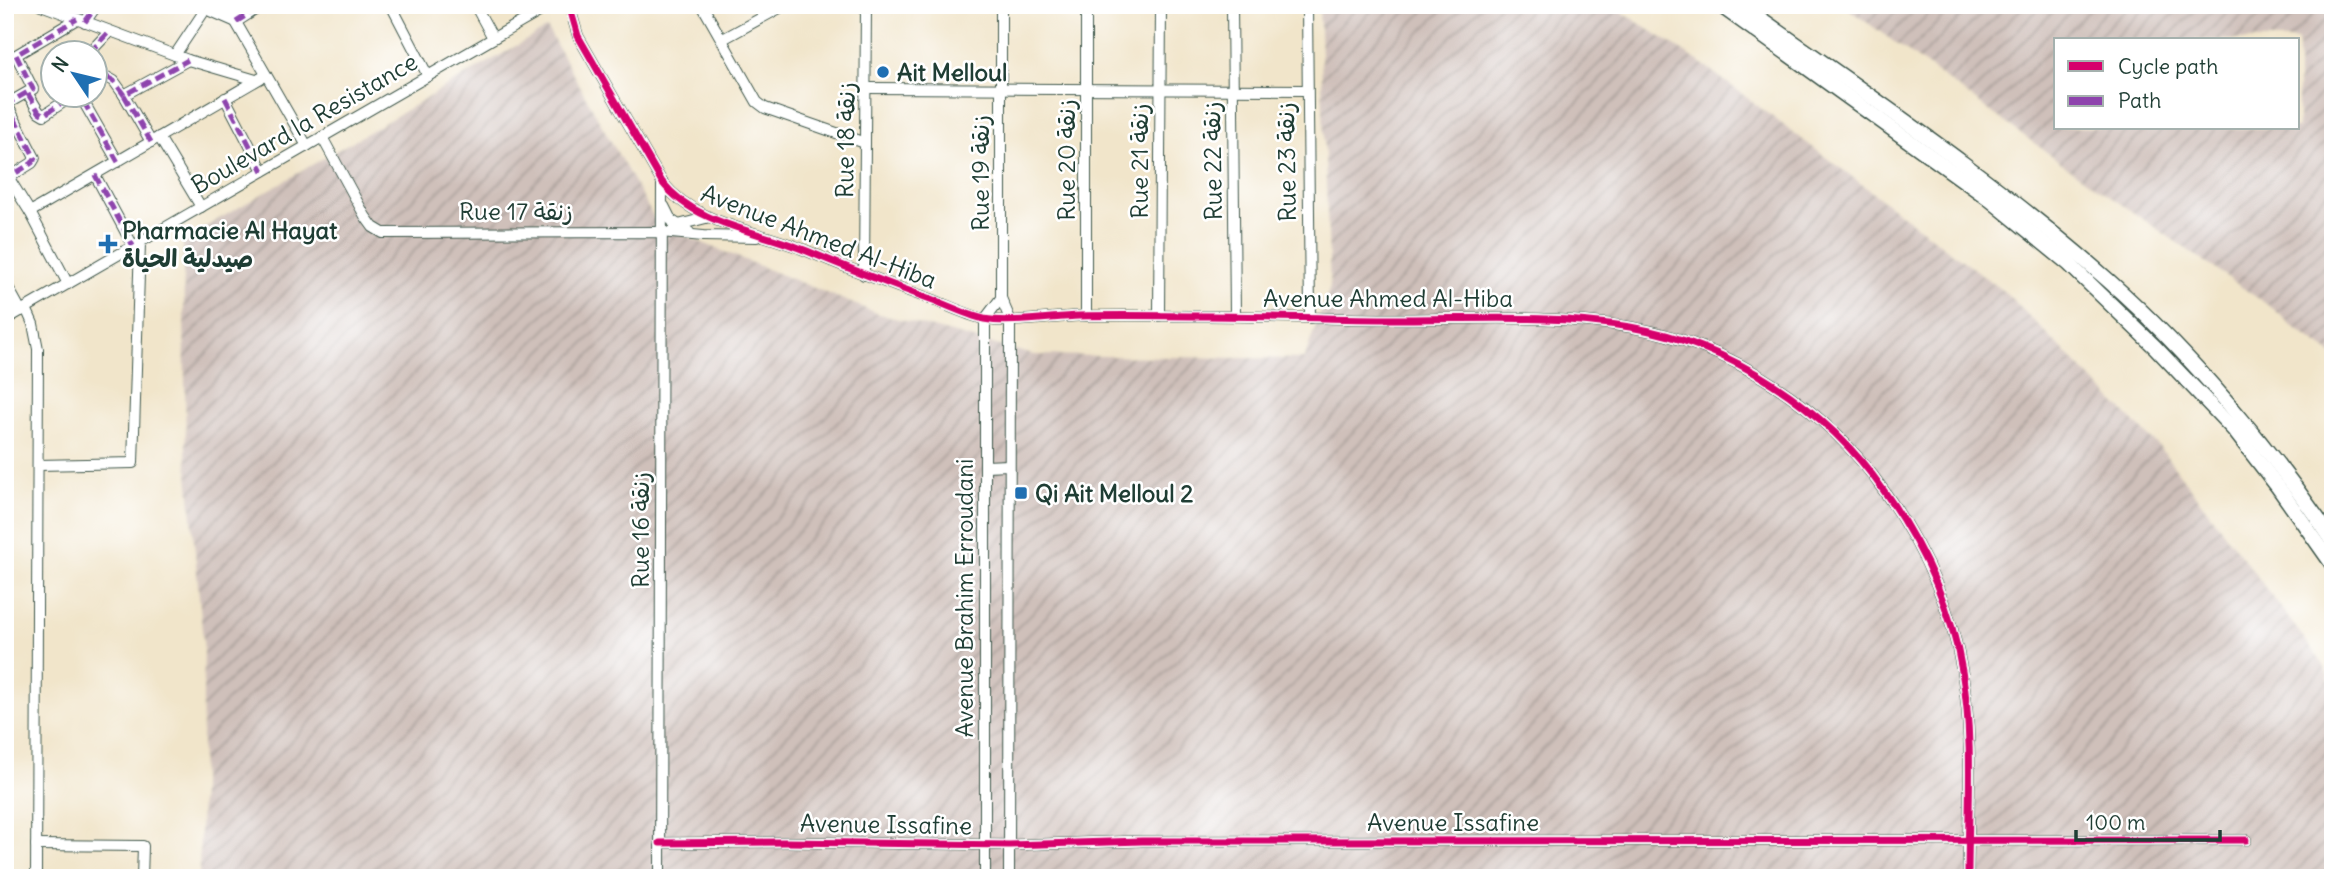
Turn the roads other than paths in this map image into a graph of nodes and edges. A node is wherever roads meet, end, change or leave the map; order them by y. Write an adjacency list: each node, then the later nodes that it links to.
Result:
1 (41, 5): 20 (street)
2 (97, 5): 20 (street)
3 (226, 5): 21 (street)
4 (263, 5): 21 (street)
5 (391, 5): 29 (street)
6 (475, 5): 24 (street)
7 (551, 5): 24 (street, Boulevard la Resistance)
8 (569, 5): 50 (street, Avenue Ahmed Al-Hiba)
9 (702, 5): 25 (street)
10 (785, 5): 25 (street)
11 (866, 5): 32 (street, Rue 18 زنقة)
12 (1001, 5): 33 (street, Rue 19 زنقة)
13 (1086, 5): 34 (street, Rue 20 زنقة)
14 (1161, 5): 35 (street, Rue 21 زنقة)
15 (1232, 5): 36 (street, Rue 22 زنقة)
16 (1307, 5): 37 (street, Rue 23 زنقة)
17 (1720, 5): 76 (highway)
18 (1741, 5): 75 (highway)
19 (201, 8): 21 (street); 26 (street)
20 (81, 20): 22 (street); 38 (street)
21 (236, 22): 28 (street)
22 (109, 32): 23 (street); 26 (street)
23 (103, 38)
24 (493, 38): 29 (street, Boulevard la Resistance)
25 (723, 39): 44 (street)
26 (176, 55): 27 (street)
27 (188, 60): 31 (street); 39 (street)
28 (266, 75): 31 (street); 45 (street)
29 (428, 76): 42 (street, Boulevard la Resistance)
30 (108, 78): 39 (street)
31 (256, 80): 40 (street)
32 (867, 88): 33 (street); 44 (street, Rue 18 زنقة)
33 (1001, 89): 34 (street); 63 (street, Rue 19 زنقة)
34 (1087, 89): 35 (street); 65 (street, Rue 20 زنقة)
35 (1160, 89): 36 (street); 66 (street, Rue 21 زنقة)
36 (1233, 90): 37 (street); 67 (street, Rue 22 زنقة)
37 (1306, 90): 68 (street, Rue 23 زنقة)
38 (29, 94): 41 (street); 46 (street)
39 (124, 95): 43 (street)
40 (225, 98): 43 (street); 47 (street)
41 (6, 105): 48 (street)
42 (322, 137): 45 (street, Boulevard la Resistance); 56 (street, Rue 17 زنقة)
43 (155, 140): 46 (street); 52 (street)
44 (865, 143): 60 (street, Rue 18 زنقة)
45 (307, 146): 47 (street, Boulevard la Resistance)
46 (118, 162): 49 (street)
47 (263, 171): 52 (street, Boulevard la Resistance)
48 (7, 175): 53 (street)
49 (95, 175): 53 (street); 59 (street)
50 (662, 182): 51 (street, Rue 16 زنقة); 54 (street, Avenue Ahmed Al-Hiba)
51 (663, 202): 55 (street); 56 (street, Rue 16 زنقة)
52 (201, 207): 59 (street, Boulevard la Resistance)
53 (30, 212): 62 (street)
54 (706, 218): 55 (street, Avenue Ahmed Al-Hiba); 58 (street, Avenue Ahmed Al-Hiba)
55 (676, 225): 56 (street, Avenue Ahmed Al-Hiba); 57 (street)
56 (661, 232): 57 (street, Rue 17 زنقة); 79 (street, Rue 16 زنقة)
57 (703, 236): 58 (street, Rue 17 زنقة)
58 (764, 237): 60 (street, Avenue Ahmed Al-Hiba)
59 (137, 244): 62 (street, Boulevard la Resistance); 72 (street)
60 (864, 275): 69 (street, Avenue Ahmed Al-Hiba)
61 (5, 282): 64 (street)
62 (68, 284): 64 (street, Boulevard la Resistance)
63 (1001, 298): 69 (street); 70 (street, Rue 19 زنقة)
64 (24, 310): 71 (street, Boulevard la Resistance); 72 (street)
65 (1086, 316): 66 (street, Avenue Ahmed Al-Hiba); 70 (street, Avenue Ahmed Al-Hiba)
66 (1159, 316): 67 (street, Avenue Ahmed Al-Hiba)
67 (1235, 316): 68 (street, Avenue Ahmed Al-Hiba)
68 (1310, 318): 78 (street, Avenue Ahmed Al-Hiba)
69 (985, 319): 70 (street, Avenue Ahmed Al-Hiba); 74 (street, Avenue Brahim Erroudani)
70 (1010, 319): 73 (street, Avenue Brahim Erroudani)
71 (5, 320)
72 (38, 465): 81 (street)
73 (1009, 465): 74 (street); 82 (street, Avenue Brahim Erroudani)
74 (985, 466): 80 (street, Avenue Brahim Erroudani)
75 (2333, 541)
76 (2333, 565)
77 (2246, 841): 78 (street, Avenue Issafine)
78 (1968, 842): 82 (street, Avenue Issafine); 88 (street, Avenue Ahmed Al-Hiba)
79 (660, 843): 80 (street, Avenue Issafine); 85 (street, Rue 16 زنقة)
80 (985, 844): 82 (street, Avenue Issafine); 86 (street, Avenue Brahim Erroudani)
81 (36, 845): 83 (street); 84 (street)
82 (1009, 845): 87 (street, Avenue Brahim Erroudani)
83 (36, 878)
84 (142, 878)
85 (660, 878)
86 (985, 878)
87 (1009, 878)
88 (1968, 878)

